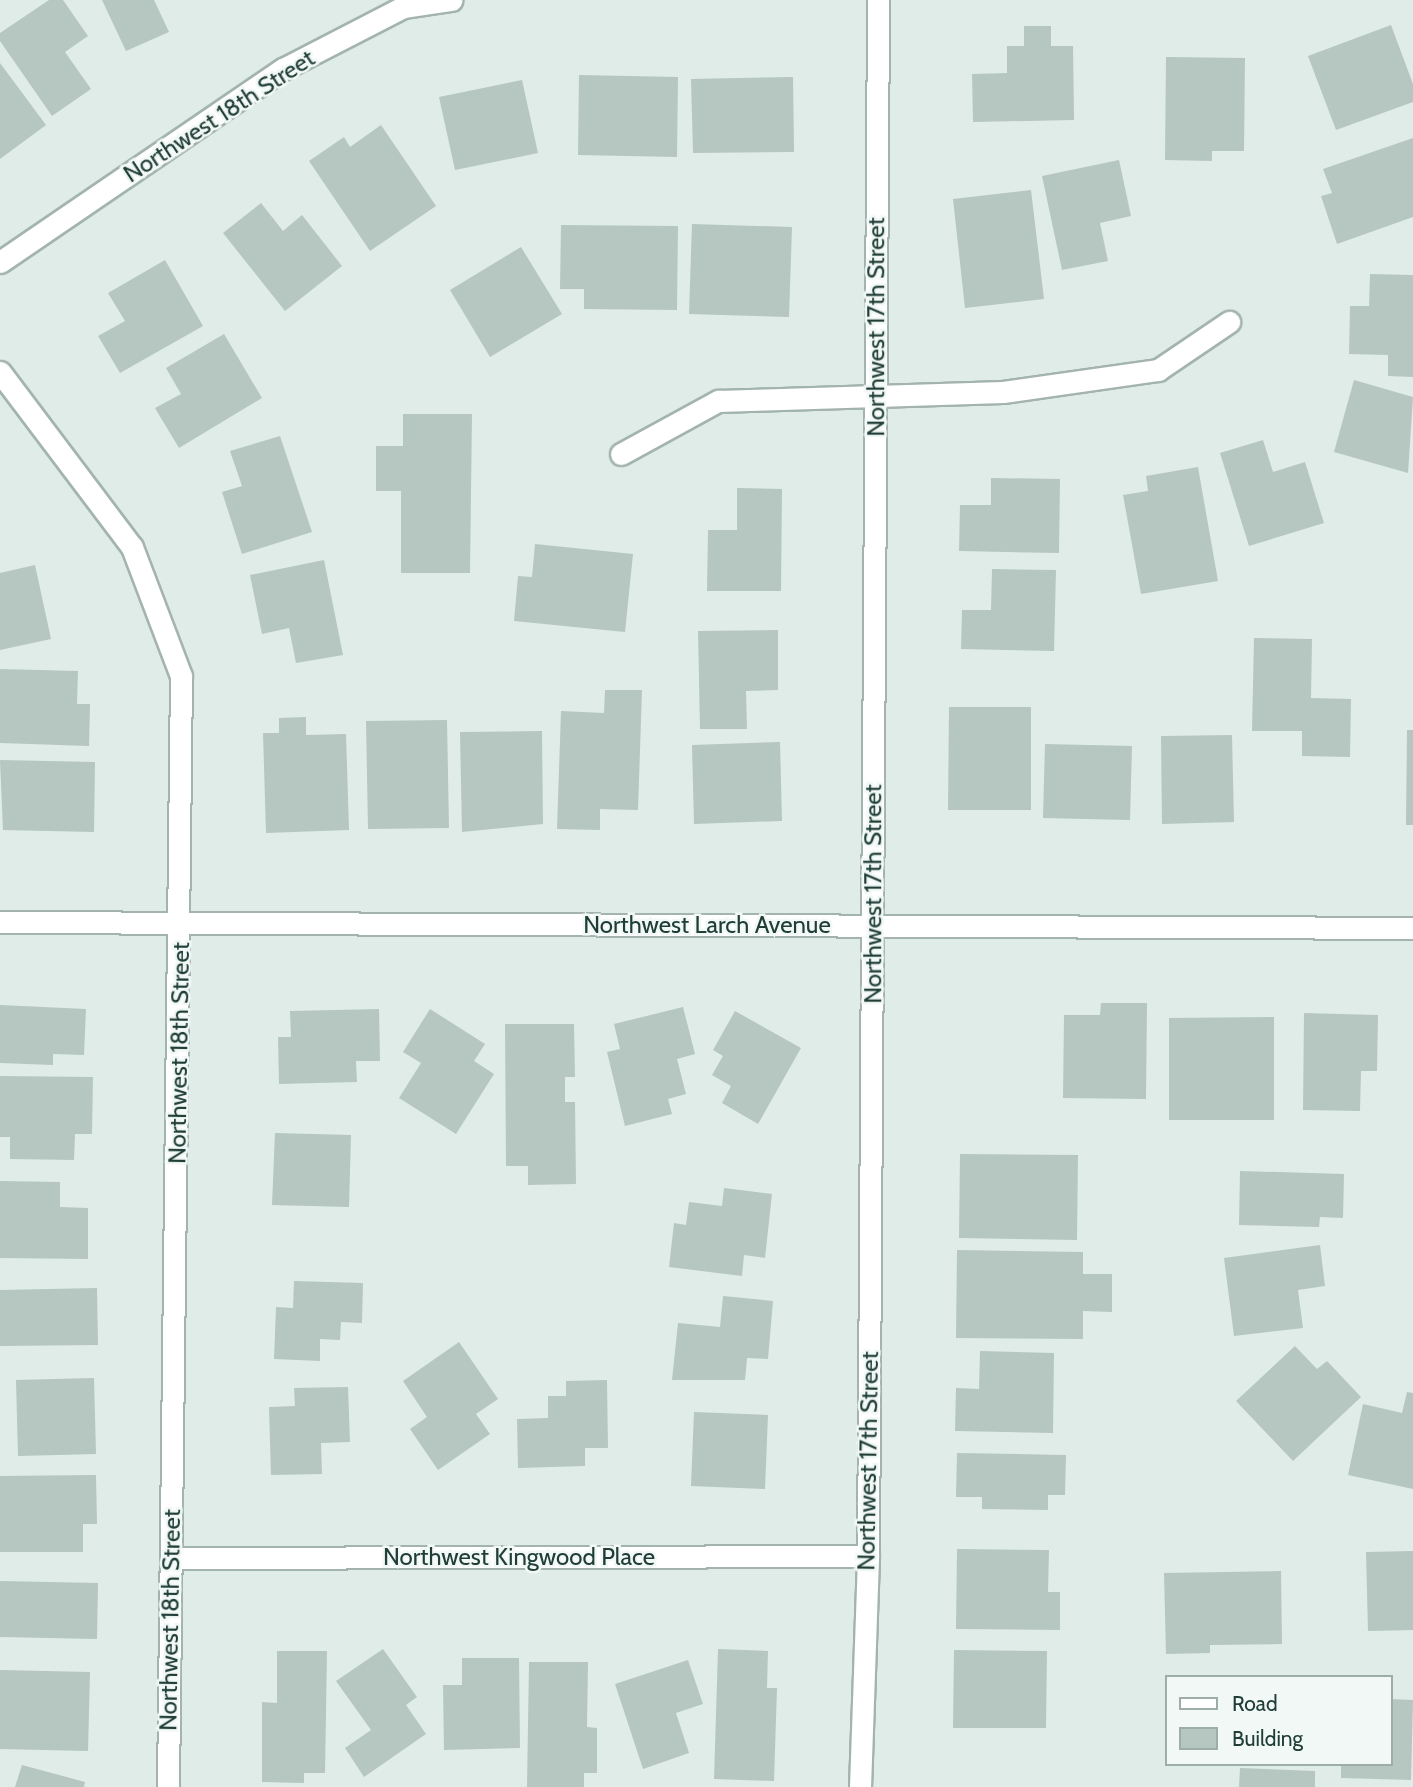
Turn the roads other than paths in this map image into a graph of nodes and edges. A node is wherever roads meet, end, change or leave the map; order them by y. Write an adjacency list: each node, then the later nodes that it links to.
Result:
1 (451, 0): 3 (street, Northwest 18th Street)
2 (878, 0): 6 (street, Northwest 17th Street)
3 (0, 262)
4 (1229, 322): 6 (street)
5 (0, 372): 9 (street, Northwest 18th Street)
6 (876, 401): 7 (street); 10 (street, Northwest 17th Street)
7 (621, 454)
8 (0, 922): 9 (street, Northwest Larch Avenue)
9 (181, 923): 10 (street, Northwest Larch Avenue); 13 (street, Northwest 18th Street)
10 (873, 925): 11 (street, Northwest Larch Avenue); 12 (street, Northwest 17th Street)
11 (1413, 928)
12 (868, 1556): 13 (street, Northwest Kingwood Place); 15 (street, Northwest 17th Street)
13 (171, 1558): 14 (street, Northwest 18th Street)
14 (167, 1787)
15 (860, 1787)

